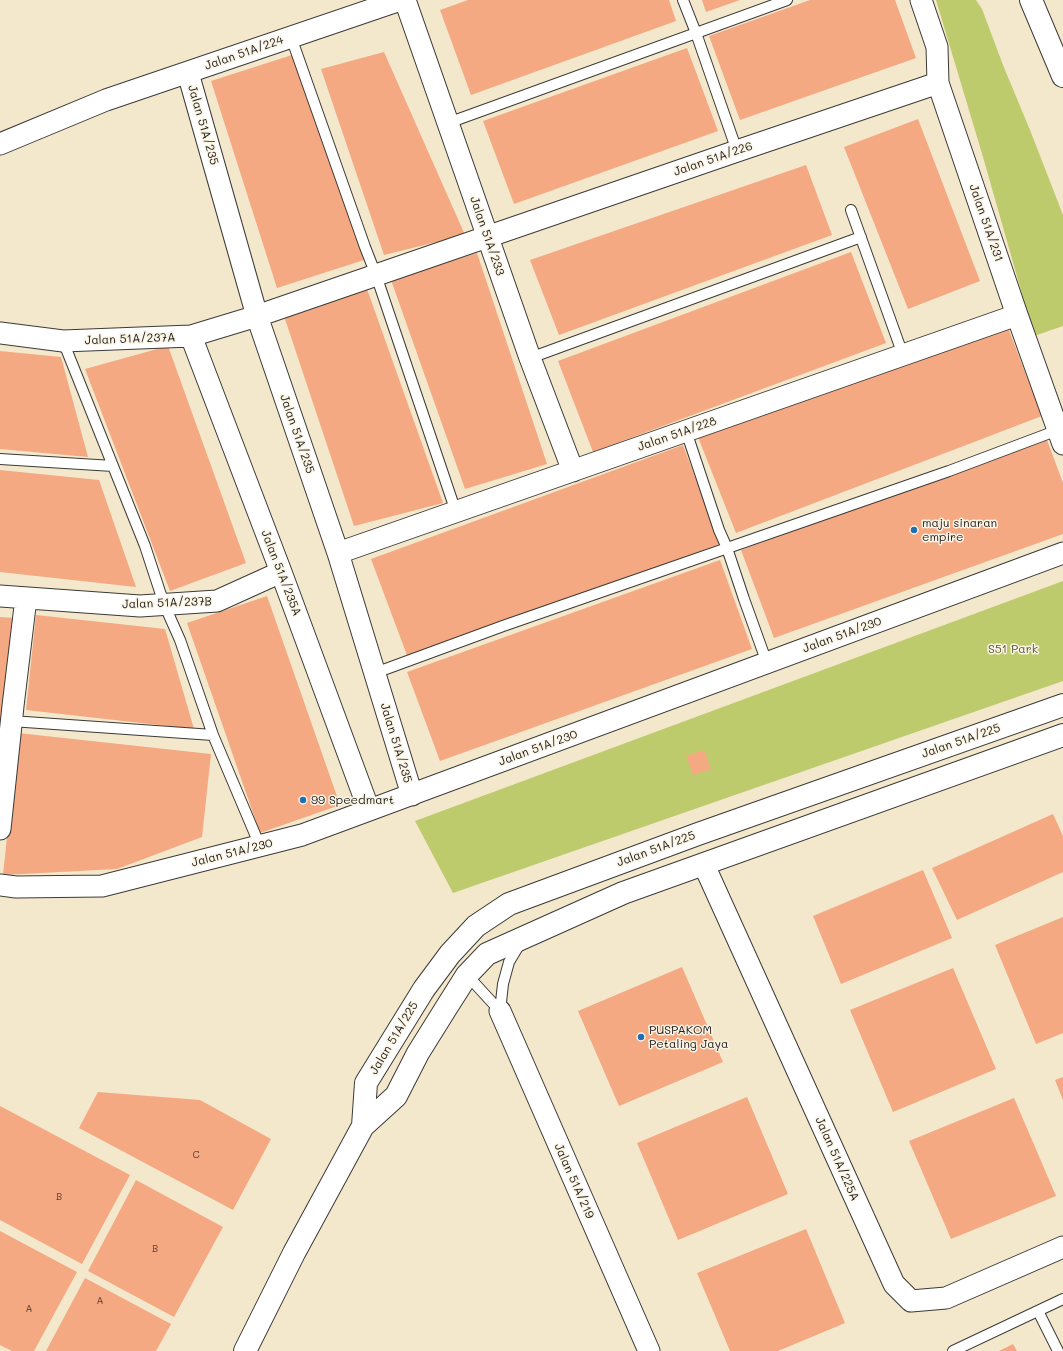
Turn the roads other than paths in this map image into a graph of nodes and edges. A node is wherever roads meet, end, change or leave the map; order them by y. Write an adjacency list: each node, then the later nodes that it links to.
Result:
1 (400, 0): 8 (street, Jalan 51A/224)
2 (404, 0): 12 (street, Jalan 51A/233)
3 (683, 0): 7 (lane)
4 (787, 0): 7 (lane)
5 (921, 0): 11 (street, Jalan 51A/231)
6 (1031, 0): 10 (street)
7 (696, 33): 12 (lane); 14 (lane)
8 (291, 37): 9 (street, Jalan 51A/224); 18 (lane)
9 (188, 73): 13 (street, Jalan 51A/224); 20 (street, Jalan 51A/235)
10 (1063, 76)
11 (938, 83): 14 (street, Jalan 51A/226); 19 (street, Jalan 51A/231)
12 (448, 122): 16 (street, Jalan 51A/233)
13 (0, 144)
14 (737, 150): 16 (street, Jalan 51A/226)
15 (851, 210): 17 (lane)
16 (488, 237): 18 (street, Jalan 51A/226); 25 (street, Jalan 51A/233)
17 (861, 237): 24 (lane); 25 (lane)
18 (376, 275): 20 (street, Jalan 51A/237A); 31 (lane)
19 (1017, 315): 24 (street, Jalan 51A/228); 27 (street, Jalan 51A/231)
20 (257, 316): 22 (street, Jalan 51A/237A); 33 (street, Jalan 51A/235)
21 (0, 333): 23 (street, Jalan 51A/237A)
22 (191, 336): 23 (street, Jalan 51A/237A); 35 (street, Jalan 51A/235A)
23 (63, 341): 29 (lane)
24 (903, 355): 26 (street, Jalan 51A/228)
25 (530, 358): 30 (street, Jalan 51A/233)
26 (686, 431): 30 (street, Jalan 51A/228); 32 (lane)
27 (1060, 437): 32 (lane)
28 (0, 460): 29 (lane)
29 (113, 466): 38 (lane)
30 (573, 471): 31 (street, Jalan 51A/228)
31 (456, 512): 33 (street, Jalan 51A/228)
32 (727, 548): 39 (lane); 40 (lane)
33 (338, 553): 40 (street, Jalan 51A/235)
34 (1063, 553): 39 (street, Jalan 51A/230)
35 (281, 572): 38 (street, Jalan 51A/237B); 46 (street, Jalan 51A/235A)
36 (0, 596): 37 (street, Jalan 51A/237B)
37 (26, 598): 38 (street, Jalan 51A/237B); 42 (street)
38 (164, 604): 43 (lane)
39 (767, 663): 45 (street, Jalan 51A/230)
40 (375, 673): 45 (street, Jalan 51A/235)
41 (1063, 705): 54 (street, Jalan 51A/225)
42 (11, 721): 43 (lane); 47 (street)
43 (213, 735): 48 (lane)
44 (1063, 735): 49 (street, Jalan 51A/225)
45 (412, 795): 46 (street, Jalan 51A/230)
46 (369, 810): 48 (street, Jalan 51A/230)
47 (0, 829)
48 (260, 846): 50 (street, Jalan 51A/230)
49 (704, 865): 51 (street, Jalan 51A/225); 55 (street, Jalan 51A/225A)
50 (0, 885)
51 (524, 937): 52 (street, Jalan 51A/225); 53 (lane)
52 (467, 975): 53 (lane, Jalan 51A/219); 54 (street, Jalan 51A/225)
53 (500, 1011): 59 (street, Jalan 51A/219)
54 (362, 1126): 58 (street, Jalan 51A/225)
55 (1063, 1246)
56 (1063, 1299): 57 (lane)
57 (1038, 1311): 60 (lane); 61 (lane)
58 (245, 1351)
59 (649, 1351)
60 (953, 1351)
61 (1058, 1351)

